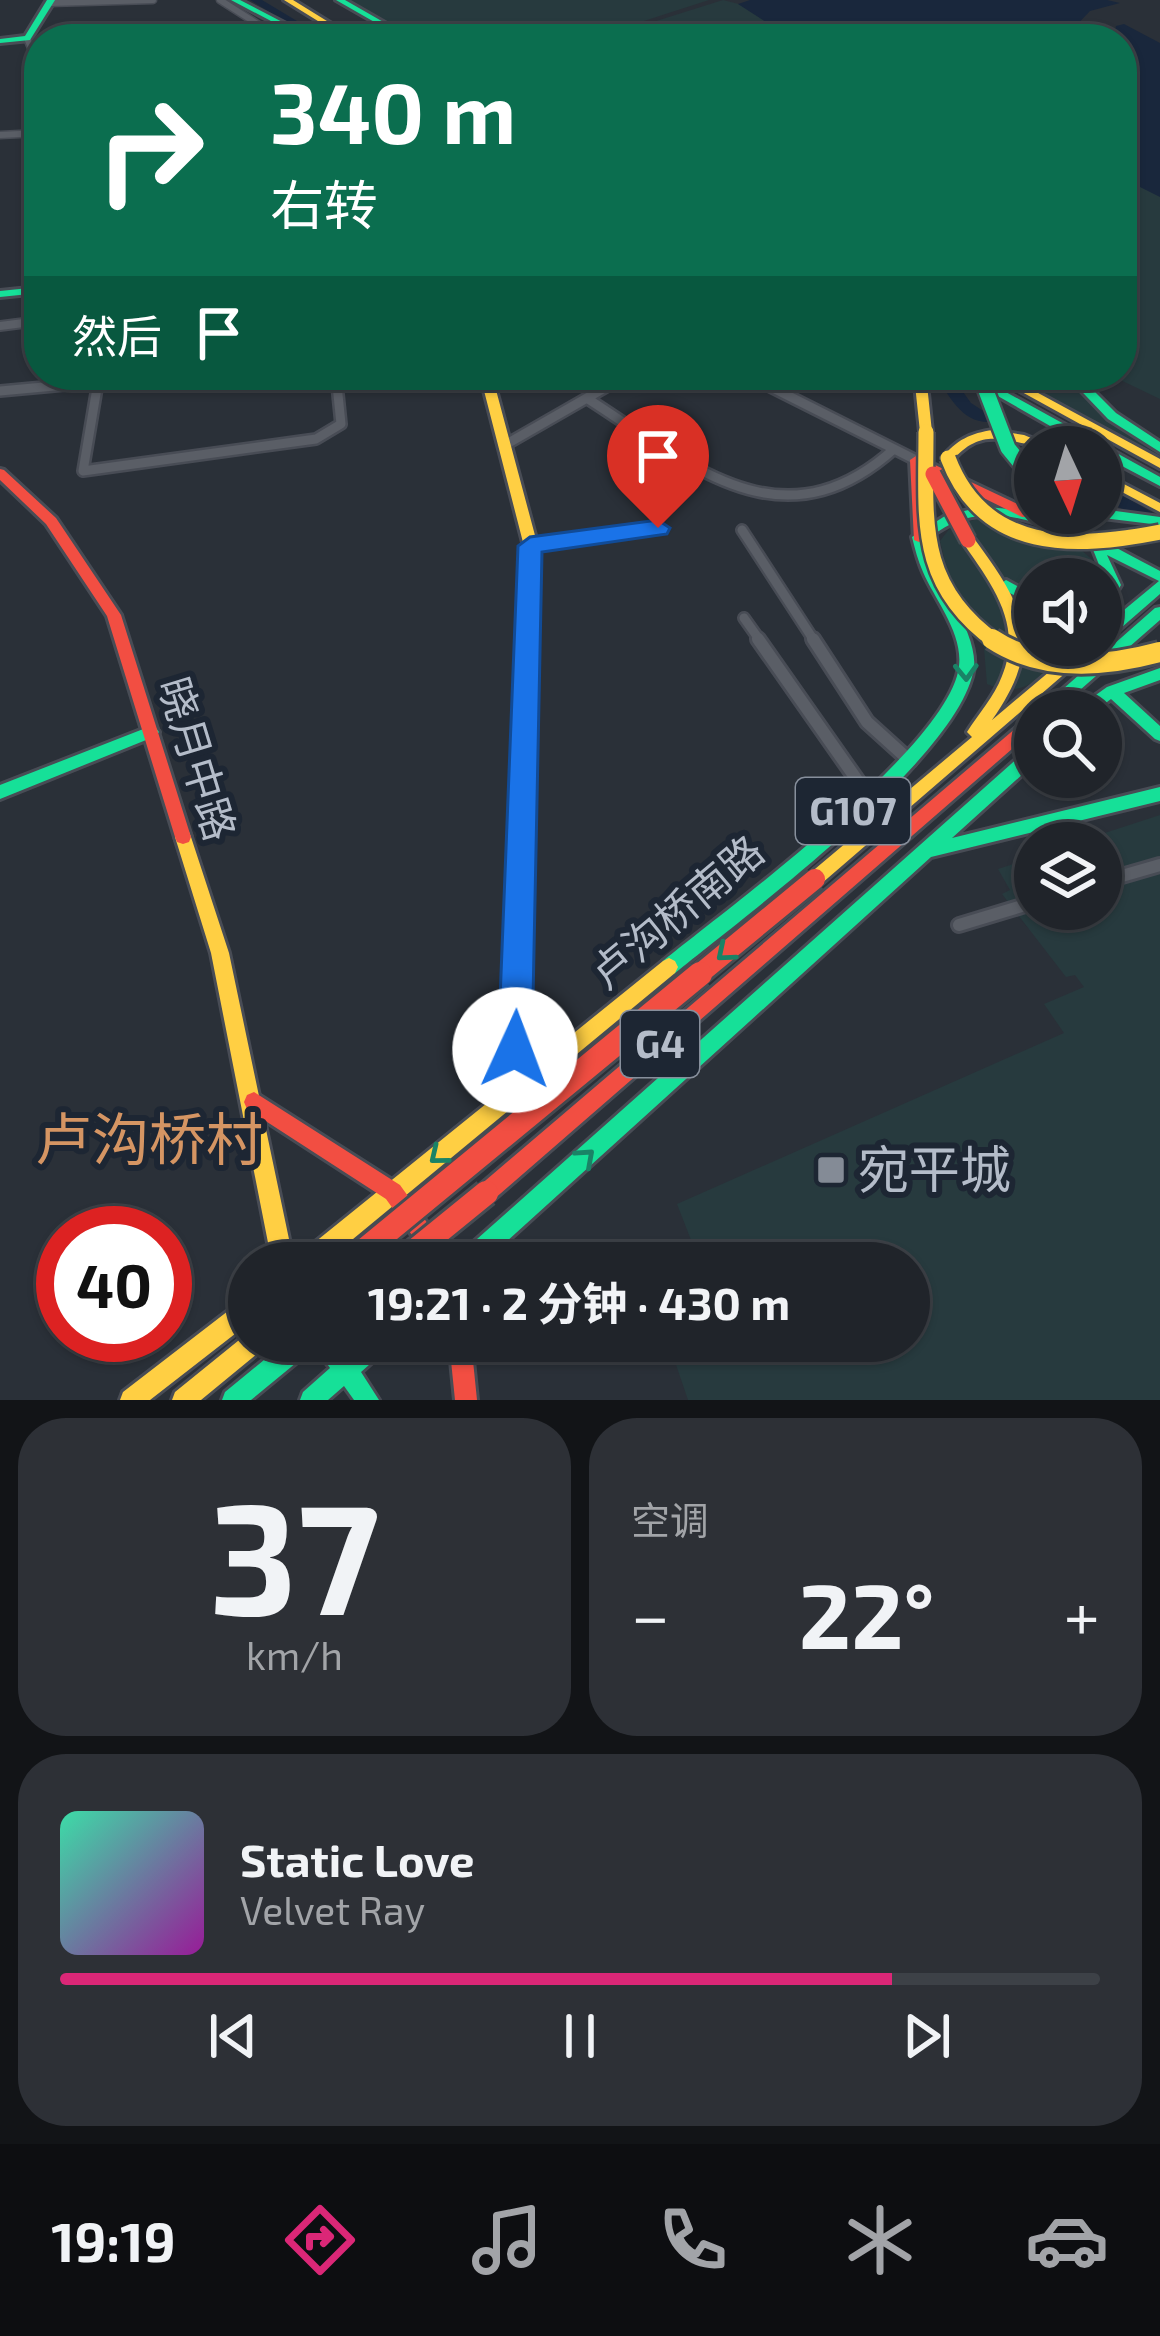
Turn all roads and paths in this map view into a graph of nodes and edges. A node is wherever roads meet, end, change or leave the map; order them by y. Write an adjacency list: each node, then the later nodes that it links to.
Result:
1 (153, 0): 7 (street)
2 (220, 0): 8 (street)
3 (235, 0): 9 (main road)
4 (277, 0): 10 (main road)
5 (289, 0): 11 (main road)
6 (340, 0): 12 (main road)
7 (50, 2)
8 (258, 24)
9 (281, 24)
10 (315, 24)
11 (328, 24)
12 (382, 24)
13 (96, 390): 14 (street)
14 (337, 390)
15 (490, 390): 26 (main road)
16 (603, 390): 23 (street)
17 (777, 390): 28 (street)
18 (922, 390): 30 (main road, bridge)
19 (986, 390): 29 (main road, bridge)
20 (994, 390): 24 (main road)
21 (1025, 390): 32 (main road)
22 (1084, 390): 27 (main road)
23 (588, 399): 26 (street); 28 (street)
24 (1059, 426)
25 (1014, 436): 43 (main road, bridge)
26 (505, 446): 48 (main road)
27 (1160, 448)
28 (894, 449): 30 (street)
29 (1014, 455)
30 (921, 459): 36 (main road); 47 (main road, 卢沟桥南路); 52 (main road, bridge); 58 (main road, bridge)
31 (1122, 461): 34 (main road)
32 (1160, 464)
33 (0, 473): 64 (main road, 晓月中路)
34 (1160, 482)
35 (1122, 487): 37 (main road)
36 (1014, 507)
37 (1160, 508)
38 (1014, 513): 47 (main road)
39 (1122, 516): 40 (main road)
40 (1160, 521)
41 (658, 528): 48 (street)
42 (742, 530): 67 (street)
43 (1014, 530)
44 (1160, 532): 45 (main road, bridge)
45 (1027, 534)
46 (1068, 534): 49 (main road)
47 (919, 537): 67 (main road, 卢沟桥南路 / G107, one-way to 67)
48 (530, 546): 81 (main road)
49 (1099, 549): 50 (main road); 51 (main road)
50 (1104, 558)
51 (1160, 577)
52 (1002, 583): 54 (main road); 68 (main road)
53 (1160, 586): 57 (main road)
54 (1014, 590)
55 (1160, 612): 61 (main road)
56 (744, 618): 72 (street)
57 (1122, 619)
58 (1160, 652)
59 (1066, 666): 68 (main road, G4)
60 (1160, 674): 62 (main road)
61 (1070, 690)
62 (1115, 690)
63 (1122, 700): 65 (main road)
64 (151, 732): 70 (main road); 82 (main road, 晓月中路)
65 (1160, 735)
66 (1014, 738): 78 (main road, G4)
67 (910, 761): 72 (main road, 卢沟桥南路 / G107)
68 (943, 771): 74 (main road, G4)
69 (1014, 773): 73 (main road, G107)
70 (0, 793)
71 (1160, 794): 73 (main road)
72 (867, 798): 74 (main road); 81 (main road, 卢沟桥南路 / G107)
73 (932, 850): 76 (main road, G107)
74 (843, 855): 86 (main road, G4, one-way to 86, bridge)
75 (1160, 865): 77 (street)
76 (910, 866): 78 (main road); 89 (main road, G107, one-way to 76)
77 (1122, 876)
78 (842, 888): 87 (main road, G4, bridge)
79 (1014, 908): 80 (street)
80 (959, 925)
81 (513, 1095): 83 (main road, 卢沟桥南路 / G107, one-way to 83)
82 (254, 1102): 83 (main road); 84 (main road, 晓月中路)
83 (393, 1192): 85 (main road, 卢沟桥南路 / G107); 88 (main road)
84 (279, 1242)
85 (332, 1242)
86 (374, 1242)
87 (425, 1242)
88 (430, 1242)
89 (490, 1242)
90 (228, 1325): 97 (main road)
91 (229, 1362): 98 (main road)
92 (279, 1362): 99 (main road)
93 (337, 1362): 96 (main road)
94 (355, 1362): 96 (main road)
95 (462, 1362): 102 (main road)
96 (343, 1372): 100 (main road); 101 (main road)
97 (131, 1400)
98 (183, 1400)
99 (233, 1400)
100 (311, 1400)
101 (368, 1400)
102 (466, 1400)

